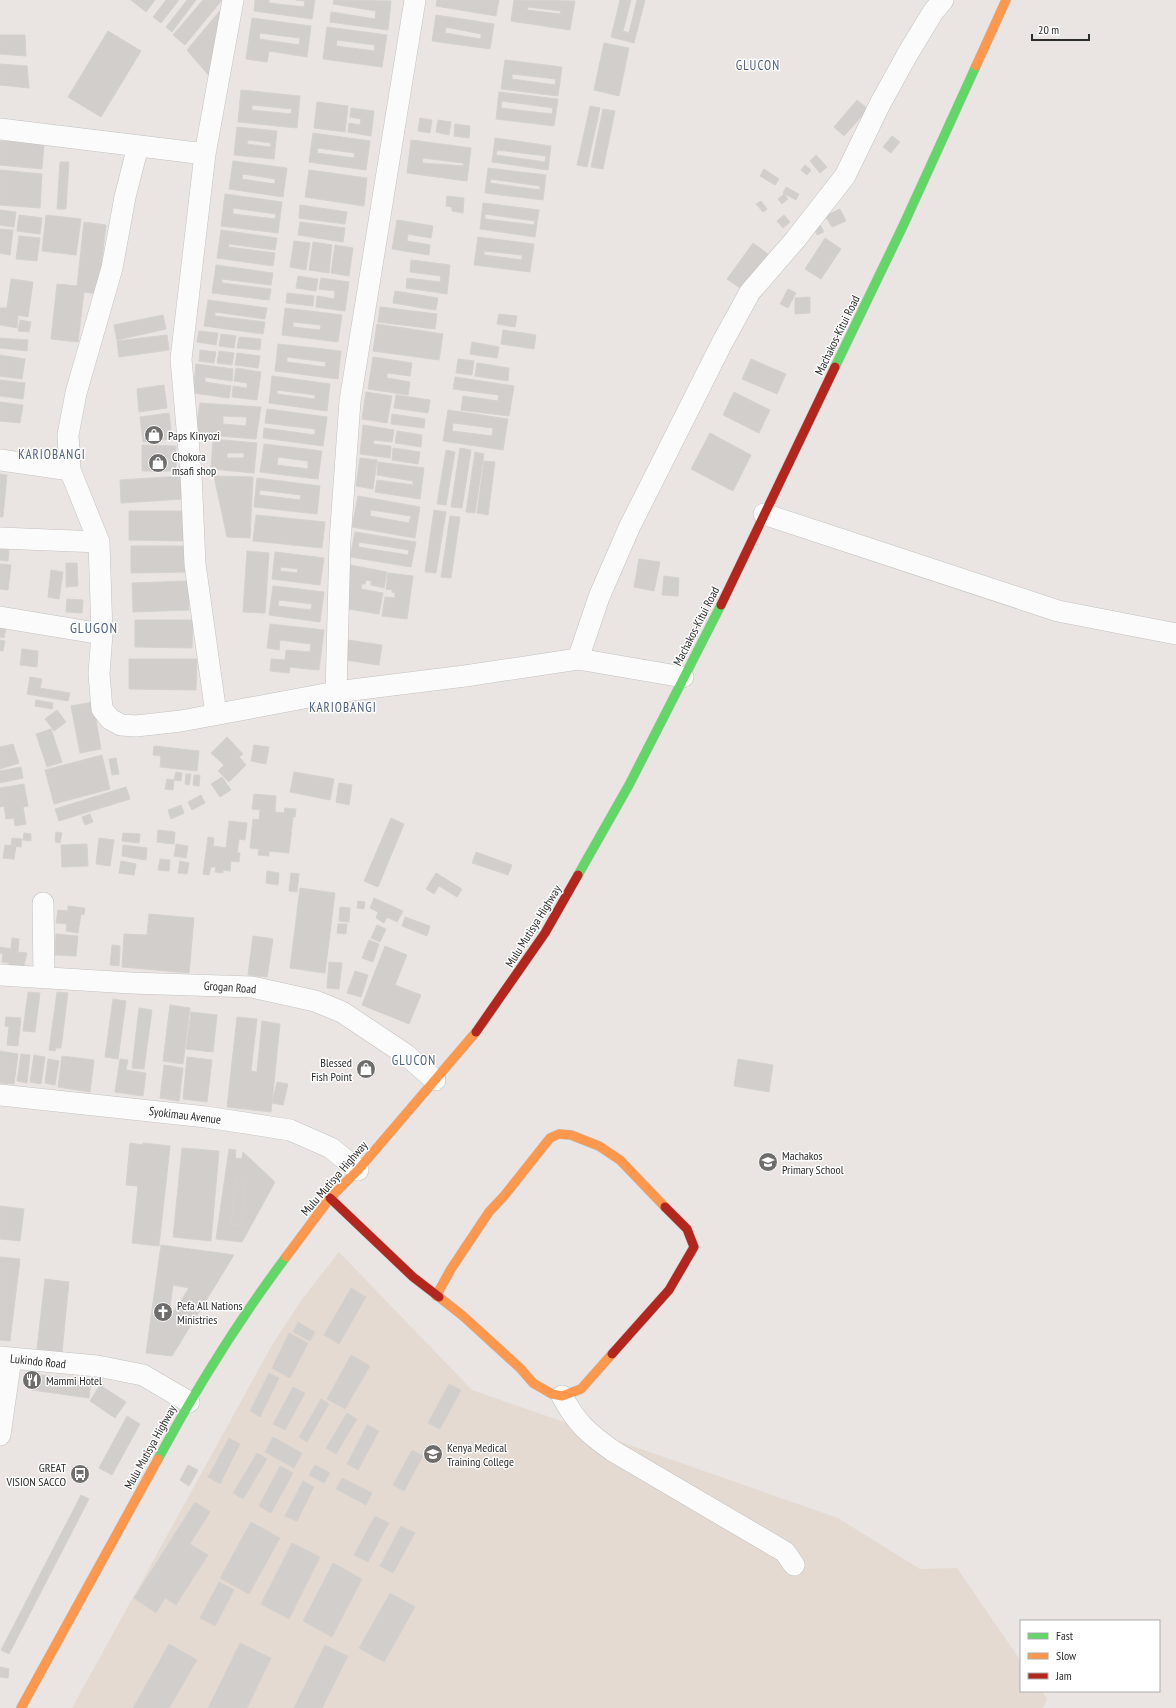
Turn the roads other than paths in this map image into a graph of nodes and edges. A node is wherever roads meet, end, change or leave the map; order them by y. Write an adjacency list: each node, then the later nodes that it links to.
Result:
1 (233, 0): 7 (street)
2 (415, 0): 18 (street)
3 (943, 0): 16 (street)
4 (1006, 0): 10 (main road, Machakos-Kitui Road)
5 (0, 129): 6 (street)
6 (138, 146): 7 (street); 9 (street)
7 (205, 154): 19 (street)
8 (0, 460): 9 (street)
9 (70, 470): 12 (street)
10 (764, 514): 15 (street); 17 (main road, Machakos-Kitui Road)
11 (0, 538): 12 (street)
12 (99, 542): 14 (street)
13 (0, 618): 14 (street)
14 (102, 634): 19 (street)
15 (1176, 634)
16 (578, 659): 17 (street); 18 (street)
17 (683, 678): 23 (main road, Mulu Mutisya Highway)
18 (336, 692): 19 (street)
19 (216, 714)
20 (43, 903): 22 (street)
21 (0, 975): 22 (street, Grogan Road)
22 (44, 977): 23 (street, Grogan Road)
23 (435, 1080): 25 (main road, Mulu Mutisya Highway)
24 (0, 1095): 25 (street, Syokimau Avenue)
25 (358, 1170): 26 (main road, Mulu Mutisya Highway)
26 (330, 1198): 27 (main road); 30 (main road, Mulu Mutisya Highway)
27 (436, 1296): 29 (main road); 29 (main road)
28 (5, 1358): 30 (street, Lukindo Road); 31 (street)
29 (562, 1396): 32 (street)
30 (188, 1402): 33 (main road, Mulu Mutisya Highway)
31 (0, 1435)
32 (794, 1564)
33 (21, 1708)

